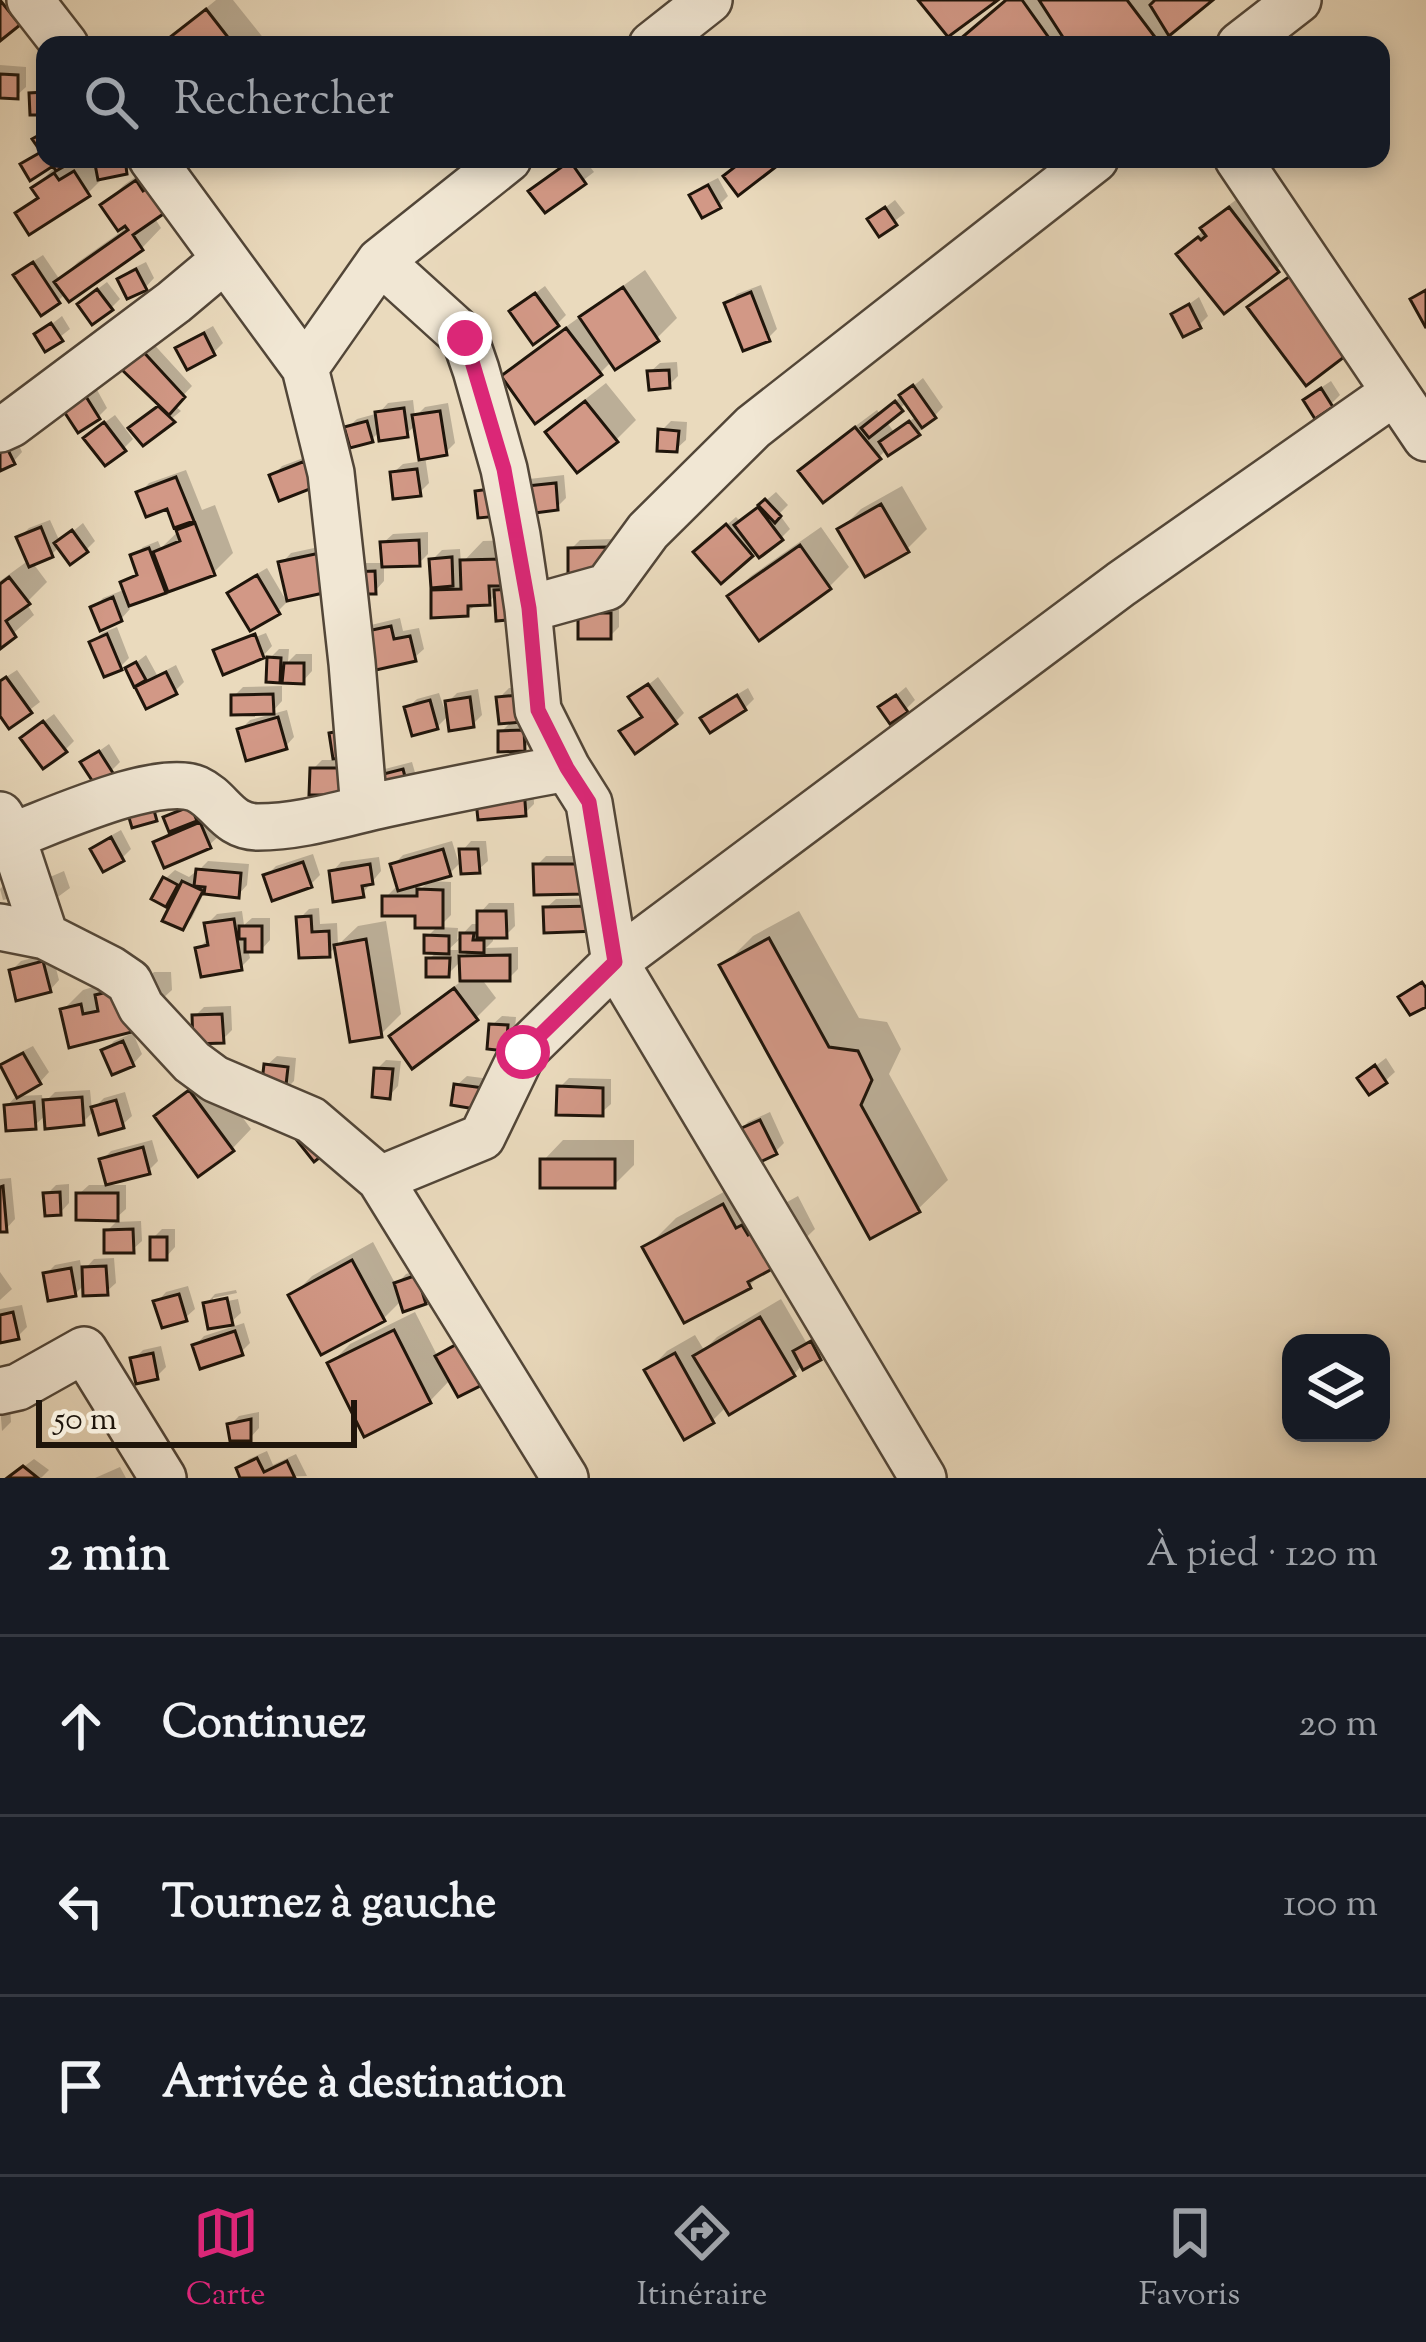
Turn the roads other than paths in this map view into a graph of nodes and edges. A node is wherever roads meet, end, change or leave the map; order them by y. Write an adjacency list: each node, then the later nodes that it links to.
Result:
1 (30, 0): 4 (street)
2 (1298, 0): 6 (street)
3 (702, 1): 5 (street)
4 (58, 36)
5 (662, 36)
6 (1252, 36)
7 (158, 168): 11 (street)
8 (497, 168): 12 (street)
9 (1084, 168): 17 (street)
10 (1244, 168): 14 (street)
11 (224, 260): 13 (street); 15 (street)
12 (380, 261): 13 (street); 17 (street)
13 (305, 368): 19 (street)
14 (1395, 392): 16 (street); 23 (street)
15 (0, 429)
16 (1426, 438)
17 (529, 608): 18 (street)
18 (567, 768): 19 (street); 23 (street)
19 (364, 809): 20 (street)
20 (6, 826): 22 (street)
21 (0, 927): 22 (street)
22 (45, 936): 24 (street)
23 (615, 962): 24 (street); 28 (street)
24 (380, 1179): 27 (street)
25 (0, 1391): 26 (street)
26 (163, 1478)
27 (566, 1478)
28 (923, 1478)

